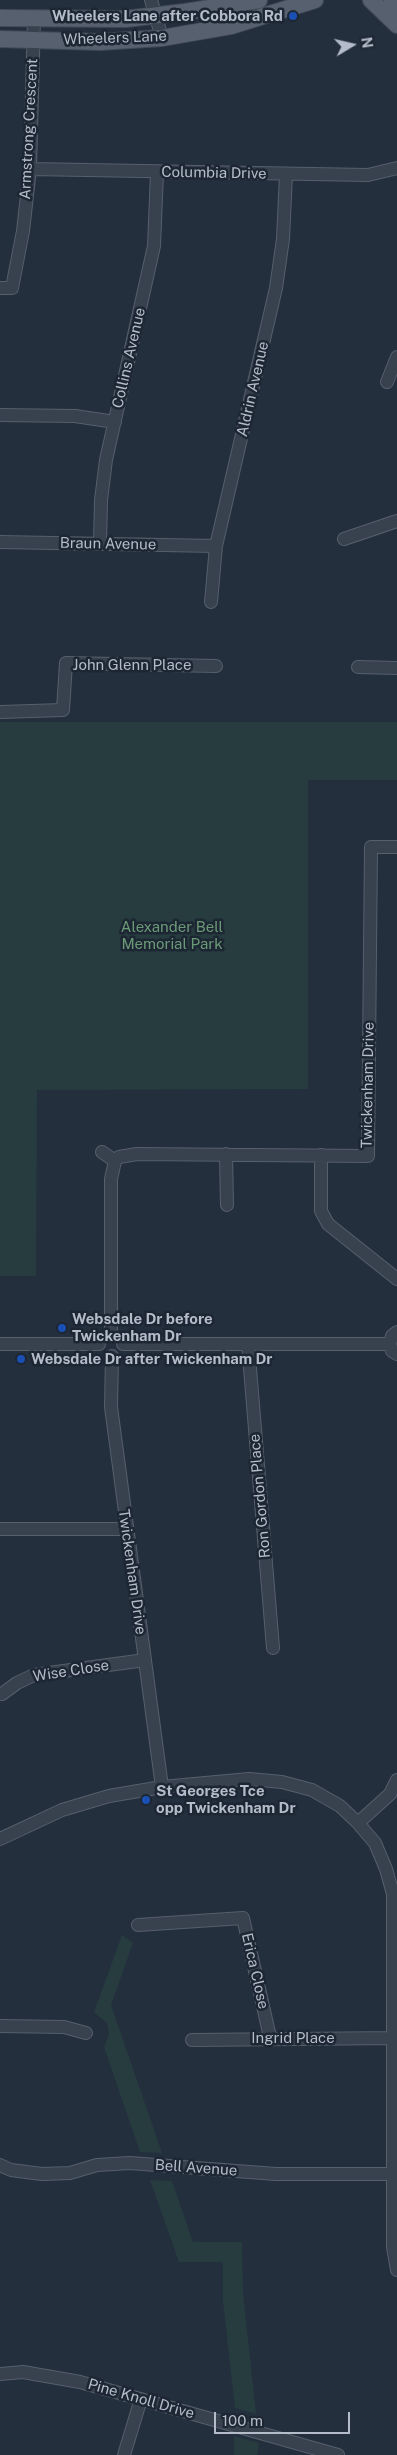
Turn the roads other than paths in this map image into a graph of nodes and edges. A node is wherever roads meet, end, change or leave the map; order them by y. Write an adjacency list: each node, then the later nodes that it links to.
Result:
1 (151, 0): 7 (street)
2 (259, 0): 7 (main road, Wheelers Lane)
3 (315, 0): 11 (main road, Wheelers Lane)
4 (371, 0): 10 (main road)
5 (392, 0): 6 (main road)
6 (397, 11)
7 (156, 16): 9 (main road, Wheelers Lane); 11 (street)
8 (0, 18): 9 (main road, Wheelers Lane)
9 (34, 18): 13 (street, Armstrong Crescent)
10 (397, 25)
11 (162, 38): 13 (main road, Wheelers Lane)
12 (0, 40): 13 (main road, Wheelers Lane)
13 (34, 40): 15 (street, Armstrong Crescent)
14 (397, 168): 17 (street, Columbia Drive)
15 (30, 169): 16 (street, Columbia Drive); 18 (street, Armstrong Crescent)
16 (157, 172): 17 (street, Columbia Drive); 22 (street, Collins Avenue)
17 (286, 174): 27 (street, Aldrin Avenue)
18 (0, 288)
19 (397, 357): 20 (street)
20 (387, 382)
21 (0, 415): 22 (street)
22 (115, 422): 26 (street, Collins Avenue)
23 (397, 520): 24 (street)
24 (344, 539)
25 (0, 542): 26 (street, Braun Avenue)
26 (100, 543): 27 (street, Braun Avenue)
27 (216, 546): 28 (street, Aldrin Avenue)
28 (211, 602)
29 (216, 666): 32 (street, John Glenn Place)
30 (358, 667): 31 (street)
31 (397, 668)
32 (0, 712)
33 (397, 847): 36 (street, Twickenham Drive)
34 (102, 1152): 37 (street)
35 (226, 1154): 36 (street, Twickenham Drive); 37 (street, Twickenham Drive); 38 (street)
36 (321, 1155): 39 (street)
37 (115, 1161): 40 (street)
38 (227, 1205)
39 (397, 1279)
40 (111, 1331): 43 (street); 44 (street)
41 (397, 1332): 46 (street)
42 (0, 1344): 43 (street)
43 (99, 1344): 47 (street)
44 (124, 1344): 45 (street); 47 (street)
45 (248, 1344): 46 (street); 50 (street, Ron Gordon Place)
46 (393, 1349)
47 (112, 1356): 49 (street, Twickenham Drive)
48 (0, 1529): 49 (street)
49 (126, 1529): 51 (street, Twickenham Drive)
50 (273, 1648)
51 (144, 1660): 52 (street, Wise Close); 54 (street, Twickenham Drive)
52 (2, 1694)
53 (397, 1780): 55 (street)
54 (162, 1787): 55 (street); 56 (street)
55 (358, 1823): 58 (street)
56 (0, 1839)
57 (138, 1925): 61 (street, Erica Close)
58 (396, 1985): 62 (street)
59 (0, 2026): 60 (street)
60 (86, 2033)
61 (270, 2037): 62 (street, Ingrid Place); 63 (street, Ingrid Place)
62 (394, 2038): 65 (street)
63 (192, 2040)
64 (0, 2165): 65 (street, Bell Avenue)
65 (394, 2174): 66 (street)
66 (397, 2270)
67 (0, 2374): 68 (street, Pine Knoll Drive)
68 (141, 2399): 69 (street); 70 (street, Pine Knoll Drive)
69 (124, 2455)
70 (338, 2455)

